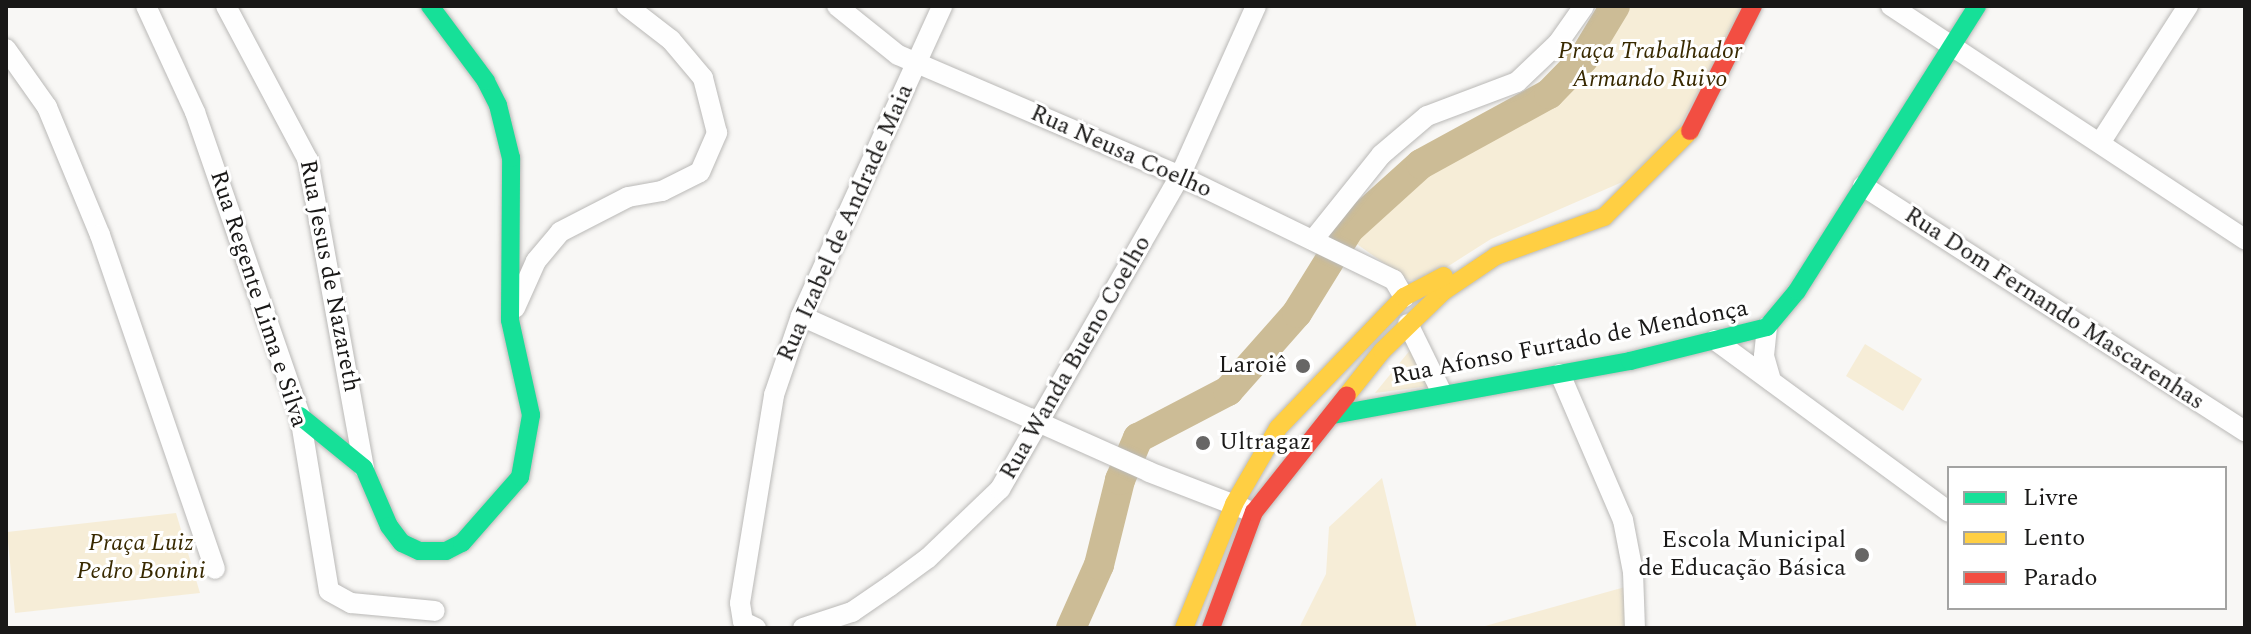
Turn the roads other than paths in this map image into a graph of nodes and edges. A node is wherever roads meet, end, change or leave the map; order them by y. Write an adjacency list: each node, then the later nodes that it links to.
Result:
1 (146, 6): 33 (street, Rua Regente Lima e Silva)
2 (226, 6): 36 (street, Rua Jesus de Nazareth)
3 (430, 6): 24 (street, Rua Jesus de Nazareth)
4 (627, 6): 24 (street)
5 (837, 6): 15 (street, Rua Neusa Coelho)
6 (942, 6): 15 (street, Rua Izabel de Andrade Maia)
7 (1256, 6): 17 (street, Rua Wanda Bueno Coelho)
8 (1584, 6): 21 (street)
9 (1753, 6): 20 (street)
10 (1891, 6): 13 (street)
11 (1977, 6): 13 (street, Rua Afonso Furtado de Mendonça)
12 (2188, 6): 16 (street)
13 (1952, 45): 16 (street); 18 (street, Rua Afonso Furtado de Mendonça)
14 (6, 49): 40 (street)
15 (916, 63): 17 (street, Rua Neusa Coelho); 23 (street, Rua Izabel de Andrade Maia)
16 (2100, 143): 19 (street)
17 (1180, 176): 21 (street, Rua Neusa Coelho); 34 (street, Rua Wanda Bueno Coelho)
18 (1863, 186): 26 (street, Rua Afonso Furtado de Mendonça); 35 (street, Rua Dom Fernando Mascarenhas)
19 (2245, 239)
20 (1532, 240): 22 (street); 25 (street)
21 (1319, 243): 22 (street, Rua Neusa Coelho)
22 (1404, 297): 28 (street); 37 (street)
23 (801, 316): 34 (street); 42 (street, Rua Izabel de Andrade Maia)
24 (510, 320): 36 (street, Rua Jesus de Nazareth)
25 (1408, 324): 28 (street); 31 (street)
26 (1767, 327): 27 (street, Rua Afonso Furtado de Mendonça); 30 (street)
27 (1715, 340): 29 (street, Rua Afonso Furtado de Mendonça); 30 (street)
28 (1382, 351): 32 (street)
29 (1560, 374): 31 (street, Rua Afonso Furtado de Mendonça); 46 (street)
30 (1771, 381): 38 (street)
31 (1442, 393): 32 (street, Rua Afonso Furtado de Mendonça)
32 (1333, 415): 39 (street)
33 (300, 416): 36 (street, Rua Jesus de Nazareth); 41 (street, Rua Regente Lima e Silva)
34 (1042, 421): 37 (street); 43 (street, Rua Wanda Bueno Coelho)
35 (2245, 431)
36 (364, 468)
37 (1234, 504): 39 (street); 44 (street)
38 (1947, 511)
39 (1254, 512): 45 (street)
40 (215, 569)
41 (435, 611)
42 (755, 628)
43 (803, 628)
44 (1184, 628)
45 (1211, 628)
46 (1635, 628)

